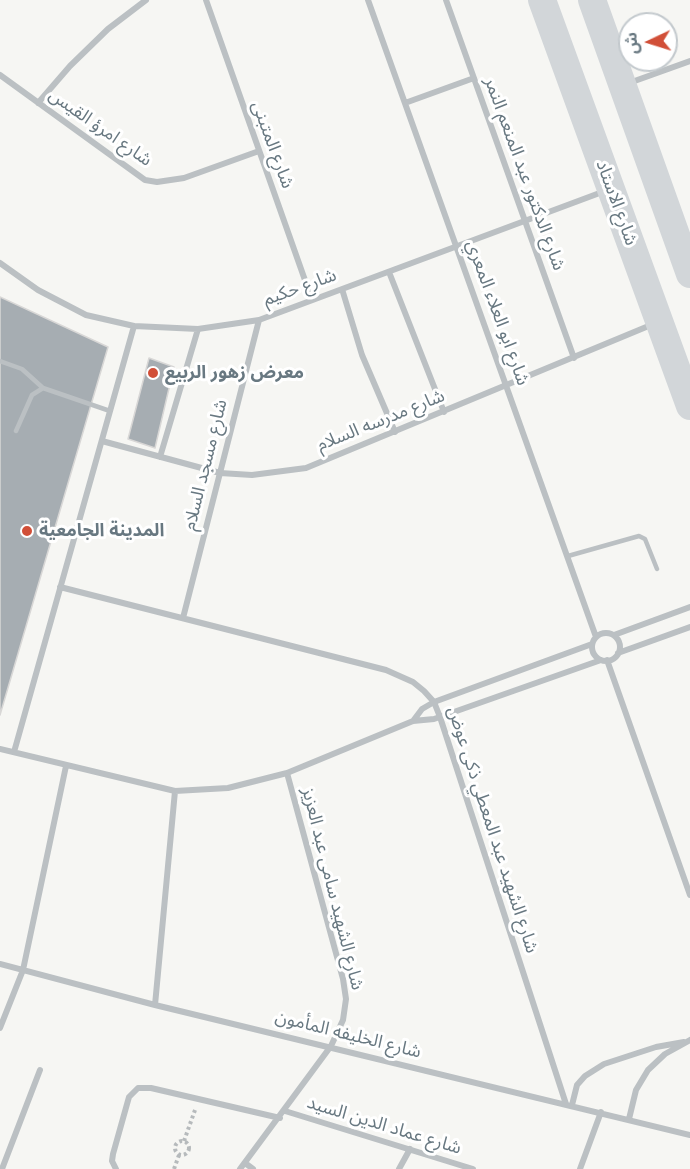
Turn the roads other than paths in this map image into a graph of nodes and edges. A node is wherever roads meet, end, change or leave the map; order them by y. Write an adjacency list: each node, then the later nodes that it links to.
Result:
1 (146, 0): 11 (street)
2 (206, 0): 13 (street, شارع المتبنى)
3 (368, 0): 12 (street, شارع ابو العلاء المعري)
4 (446, 0): 9 (street, شارع الدكتور عبد المنعم النمر)
5 (542, 0): 14 (main road, شارع الاستاد)
6 (592, 0): 10 (main road)
7 (690, 61): 10 (street)
8 (0, 75): 11 (street, شارع امرؤ القيس)
9 (474, 78): 12 (street); 15 (street, شارع الدكتور عبد المنعم النمر)
10 (622, 86): 19 (main road)
11 (38, 103): 13 (street, شارع امرؤ القيس)
12 (405, 103): 16 (street, شارع ابو العلاء المعري)
13 (259, 152): 21 (street, شارع المتبنى)
14 (611, 189): 15 (street, شارع حكيم); 23 (main road, شارع الاستاد)
15 (526, 221): 16 (street, شارع حكيم); 26 (street, شارع الدكتور عبد المنعم النمر)
16 (457, 246): 18 (street, شارع حكيم); 28 (street, شارع ابو العلاء المعري)
17 (0, 263): 24 (street, شارع حكيم)
18 (388, 272): 20 (street, شارع حكيم); 32 (street)
19 (690, 274)
20 (342, 289): 21 (street, شارع حكيم); 34 (street)
21 (312, 300): 22 (street, شارع حكيم)
22 (259, 320): 25 (street, شارع حكيم); 37 (street, شارع مسجد السلام)
23 (660, 321): 26 (street, شارع مدرسه السلام); 30 (main road, شارع الاستاد)
24 (134, 326): 25 (street, شارع حكيم); 31 (street)
25 (198, 329): 36 (street)
26 (574, 358): 28 (street, شارع مدرسه السلام)
27 (0, 361): 29 (lane)
28 (507, 387): 32 (street, شارع مدرسه السلام); 38 (street, شارع ابو العلاء المعري)
29 (42, 388): 31 (lane); 33 (lane)
30 (690, 406)
31 (110, 411): 35 (street)
32 (444, 412): 34 (street, شارع مدرسه السلام)
33 (16, 431)
34 (395, 432): 37 (street, شارع مدرسه السلام)
35 (102, 441): 36 (street, شارع مدرسه السلام); 40 (street)
36 (160, 457): 37 (street, شارع مدرسه السلام)
37 (220, 473): 42 (street, شارع مسجد السلام)
38 (568, 556): 39 (lane); 45 (street, شارع ابو العلاء المعري)
39 (657, 569)
40 (60, 587): 42 (street, شارع الشهيد عبد المعطي ذكى عوض); 53 (street)
41 (690, 607): 44 (street)
42 (183, 618): 49 (street, شارع الشهيد عبد المعطي ذكى عوض)
43 (690, 627): 47 (street)
44 (614, 635): 45 (street); 47 (street)
45 (596, 637): 46 (street)
46 (592, 644): 48 (street); 49 (street)
47 (618, 653): 48 (street)
48 (604, 660): 50 (street); 57 (street)
49 (435, 702): 50 (street, شارع الشهيد عبد المعطي ذكى عوض); 51 (street)
50 (440, 717): 51 (street); 65 (street, شارع الشهيد عبد المعطي ذكى عوض)
51 (413, 721): 55 (street)
52 (0, 749): 53 (street)
53 (14, 752): 54 (street)
54 (66, 766): 56 (street); 59 (street)
55 (287, 773): 56 (street); 63 (street, شارع الشهيد سامى عبد العزيز)
56 (175, 791): 60 (street)
57 (690, 895)
58 (0, 964): 59 (street, شارع الخليفه المأمون)
59 (23, 970): 60 (street, شارع الخليفه المأمون); 61 (street)
60 (155, 1005): 63 (street, شارع الخليفه المأمون)
61 (0, 1028)
62 (687, 1041): 65 (street); 69 (street)
63 (332, 1046): 65 (street, شارع الخليفه المأمون); 66 (street, شارع الشهيد سامى عبد العزيز)
64 (40, 1070): 73 (street)
65 (569, 1105): 67 (street, شارع الخليفه المأمون)
66 (285, 1111): 68 (street, شارع الشهيد سامى عبد العزيز); 71 (street, شارع عماد الدين السيد)
67 (601, 1112): 69 (street, شارع الخليفه المأمون); 78 (street)
68 (280, 1118): 72 (street, شارع الشهيد سامى عبد العزيز); 74 (street)
69 (628, 1119): 70 (street, شارع الخليفه المأمون)
70 (690, 1135)
71 (410, 1149): 76 (street); 77 (street, شارع عماد الدين السيد)
72 (242, 1166): 75 (street)
73 (2, 1169)
74 (116, 1169)
75 (253, 1169)
76 (399, 1169)
77 (473, 1169)
78 (580, 1169)

